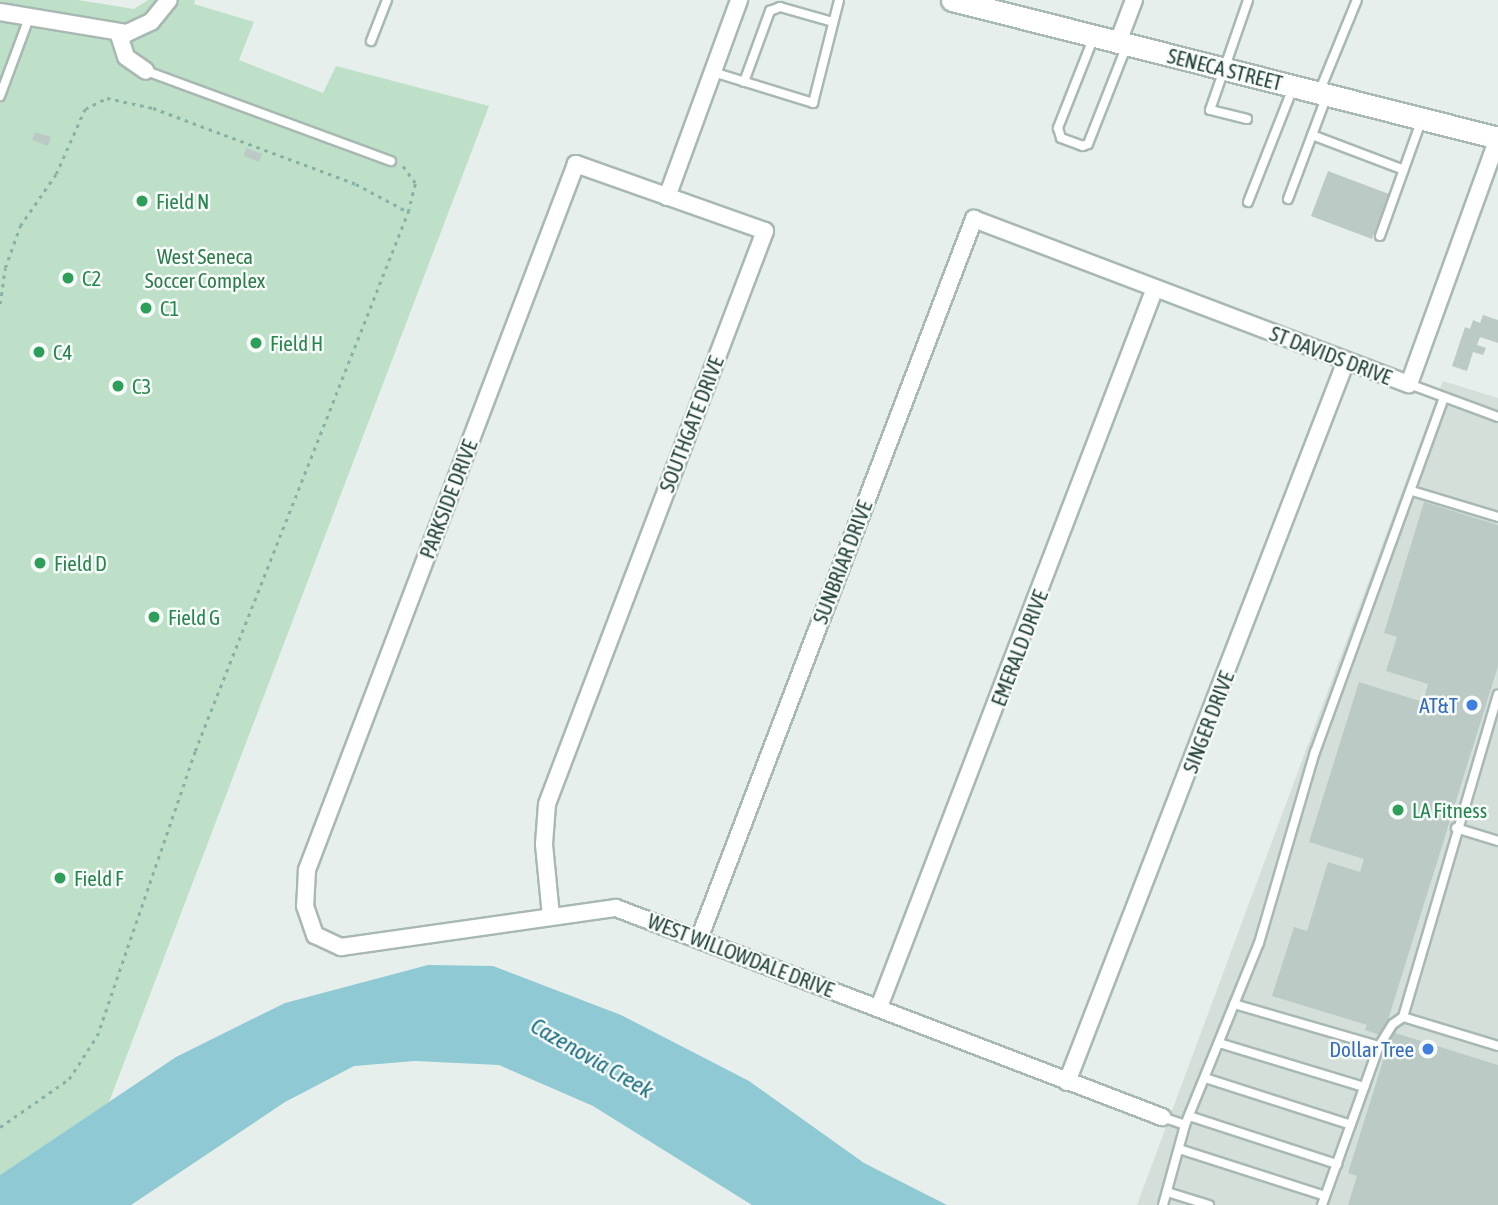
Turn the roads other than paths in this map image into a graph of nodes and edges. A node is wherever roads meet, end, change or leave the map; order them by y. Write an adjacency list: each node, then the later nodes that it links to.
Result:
1 (169, 0): 12 (street)
2 (387, 0): 14 (lane)
3 (739, 0): 18 (street)
4 (839, 0): 11 (lane)
5 (952, 0): 13 (street, SENECA STREET)
6 (1134, 0): 15 (street)
7 (1248, 0): 16 (lane)
8 (1357, 0): 21 (lane)
9 (0, 12): 10 (street)
10 (29, 18): 12 (street); 22 (lane)
11 (833, 22): 19 (lane); 19 (lane)
12 (118, 32): 17 (street)
13 (1094, 36): 15 (street, SENECA STREET); 15 (lane)
14 (371, 41)
15 (1123, 43): 16 (street, SENECA STREET)
16 (1221, 68): 20 (street, SENECA STREET); 23 (lane)
17 (146, 71): 27 (lane)
18 (713, 72): 19 (lane); 29 (street)
19 (744, 82)
20 (1293, 87): 21 (street, SENECA STREET); 31 (lane)
21 (1323, 94): 24 (street, SENECA STREET); 25 (lane)
22 (0, 96)
23 (1247, 119)
24 (1422, 119): 26 (street, SENECA STREET); 28 (lane)
25 (1312, 135): 28 (lane); 30 (lane)
26 (1498, 138): 36 (street, ST DAVIDS DRIVE)
27 (391, 161)
28 (1404, 170): 33 (lane)
29 (667, 197): 44 (street, SOUTHGATE DRIVE); 45 (street, PARKSIDE DRIVE)
30 (1288, 199)
31 (1248, 202)
32 (1007, 232): 34 (street, ST DAVIDS DRIVE); 46 (street, SUNBRIAR DRIVE)
33 (1380, 236)
34 (1155, 288): 35 (street, ST DAVIDS DRIVE); 48 (street, EMERALD DRIVE)
35 (1346, 360): 36 (street, ST DAVIDS DRIVE); 54 (street, SINGER DRIVE)
36 (1409, 384): 37 (lane)
37 (1444, 398): 38 (lane); 39 (lane)
38 (1498, 417)
39 (1412, 491): 40 (lane); 47 (lane)
40 (1498, 517)
41 (1498, 695): 42 (lane)
42 (1456, 828): 43 (lane); 49 (lane)
43 (1498, 841)
44 (551, 916): 45 (street, WEST WILLOWDALE DRIVE); 46 (street, WEST WILLOWDALE DRIVE)
45 (311, 926)
46 (699, 939): 48 (street, WEST WILLOWDALE DRIVE)
47 (1234, 1004): 50 (lane); 52 (lane)
48 (879, 1007): 54 (street, WEST WILLOWDALE DRIVE)
49 (1403, 1017): 51 (lane); 52 (lane)
50 (1219, 1043): 53 (lane); 55 (lane)
51 (1498, 1045)
52 (1379, 1046): 55 (lane)
53 (1205, 1077): 56 (lane); 59 (lane)
54 (1068, 1082): 57 (street, WEST WILLOWDALE DRIVE)
55 (1364, 1087): 59 (lane)
56 (1189, 1116): 58 (lane); 61 (lane)
57 (1161, 1117): 58 (lane)
58 (1185, 1125): 60 (lane)
59 (1351, 1125): 61 (lane)
60 (1179, 1149): 62 (lane); 63 (lane)
61 (1337, 1164): 63 (lane)
62 (1167, 1192): 64 (lane); 65 (lane)
63 (1324, 1201)
64 (1163, 1205)
65 (1209, 1205)

